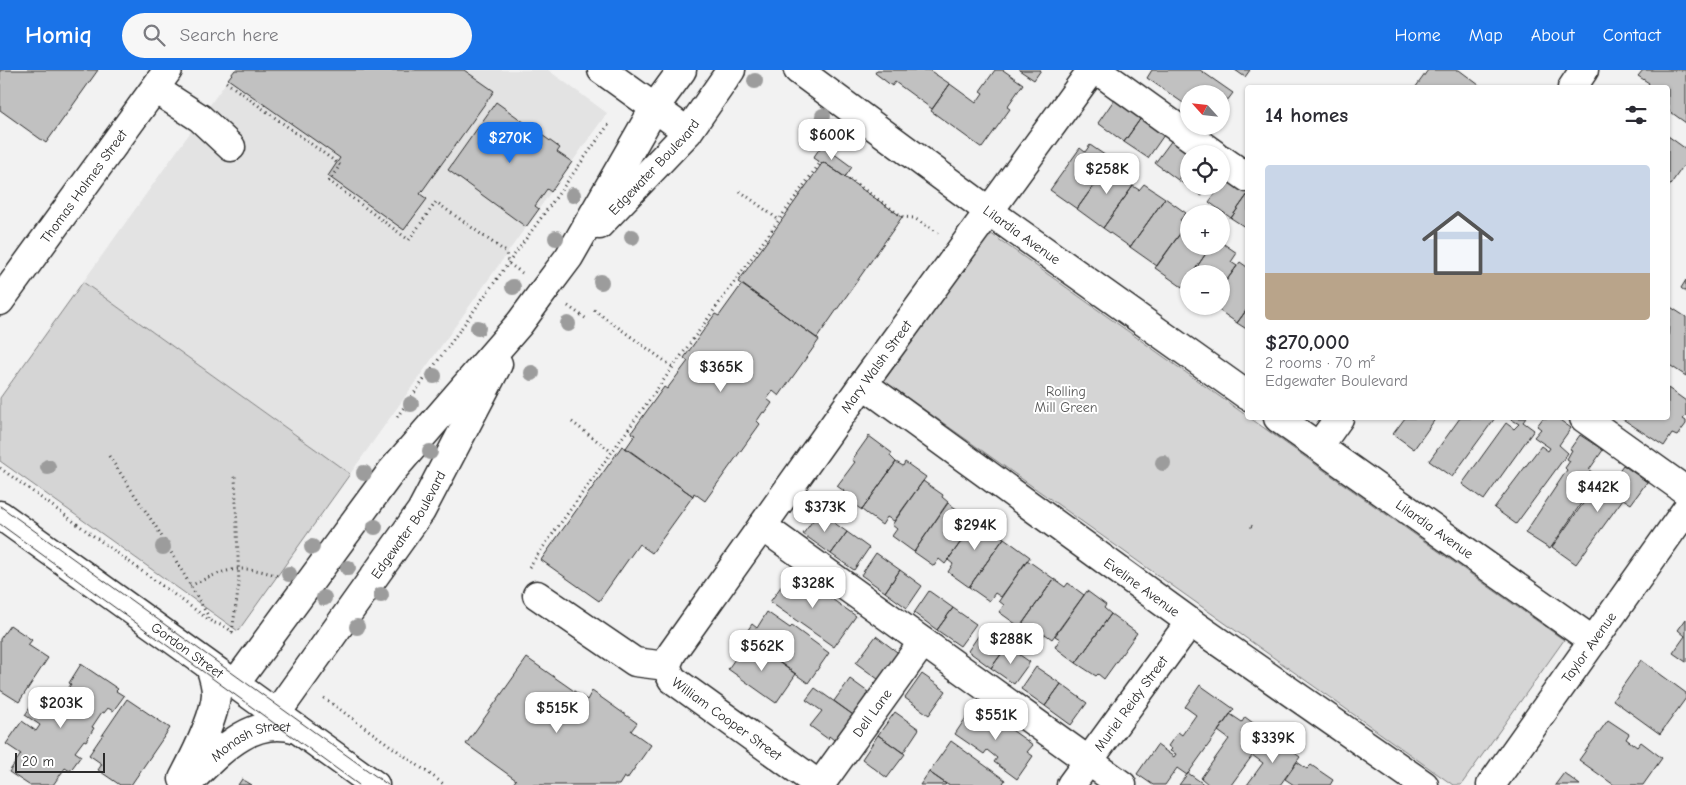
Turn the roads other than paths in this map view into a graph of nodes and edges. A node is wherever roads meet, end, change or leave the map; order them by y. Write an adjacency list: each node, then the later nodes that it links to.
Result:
1 (602, 70): 10 (street)
2 (682, 70): 10 (street, Edgewater Boulevard)
3 (731, 70): 11 (street, Edgewater Boulevard)
4 (798, 70): 16 (street, Lilardia Avenue)
5 (1092, 70): 16 (street, Mary Walsh Street)
6 (1096, 70): 12 (street)
7 (1584, 70): 9 (street)
8 (161, 79): 13 (street); 18 (street, Thomas Holmes Street)
9 (1574, 85)
10 (655, 107): 11 (street); 17 (street, Edgewater Boulevard)
11 (688, 132): 17 (street, Edgewater Boulevard)
12 (1201, 145)
13 (231, 147)
14 (1230, 165): 15 (street)
15 (1245, 176)
16 (990, 212): 20 (street, Mary Walsh Street); 21 (street, Lilardia Avenue)
17 (568, 257): 19 (street, Edgewater Boulevard)
18 (0, 301)
19 (520, 323): 36 (street, Edgewater Boulevard); 37 (street, Edgewater Boulevard)
20 (863, 384): 29 (street, Mary Walsh Street); 31 (street, Eveline Avenue)
21 (1245, 394)
22 (1281, 420): 25 (street, Lilardia Avenue)
23 (1338, 420): 25 (street)
24 (1587, 420): 26 (street)
25 (1318, 446): 32 (street, Lilardia Avenue)
26 (1686, 491)
27 (1686, 510): 32 (street, Taylor Avenue)
28 (0, 515): 34 (street, Gordon Street)
29 (762, 526): 33 (street); 35 (street, Mary Walsh Street)
30 (530, 585): 35 (street)
31 (1190, 622): 38 (street, Muriel Reidy Street); 45 (street, Eveline Avenue)
32 (1593, 641): 46 (street, Taylor Avenue)
33 (923, 642): 38 (street); 42 (street, Dell Lane)
34 (210, 666): 36 (street, Gordon Street); 39 (street, Monash Street)
35 (666, 666): 42 (street, William Cooper Street)
36 (235, 684): 37 (street, Gordon Street)
37 (286, 722): 40 (street, Monash Street); 41 (street, Gordon Street)
38 (1088, 761): 43 (street, Muriel Reidy Street); 44 (street)
39 (180, 785)
40 (186, 785)
41 (375, 785)
42 (819, 785)
43 (1071, 785)
44 (1122, 785)
45 (1424, 785)
46 (1490, 785)

